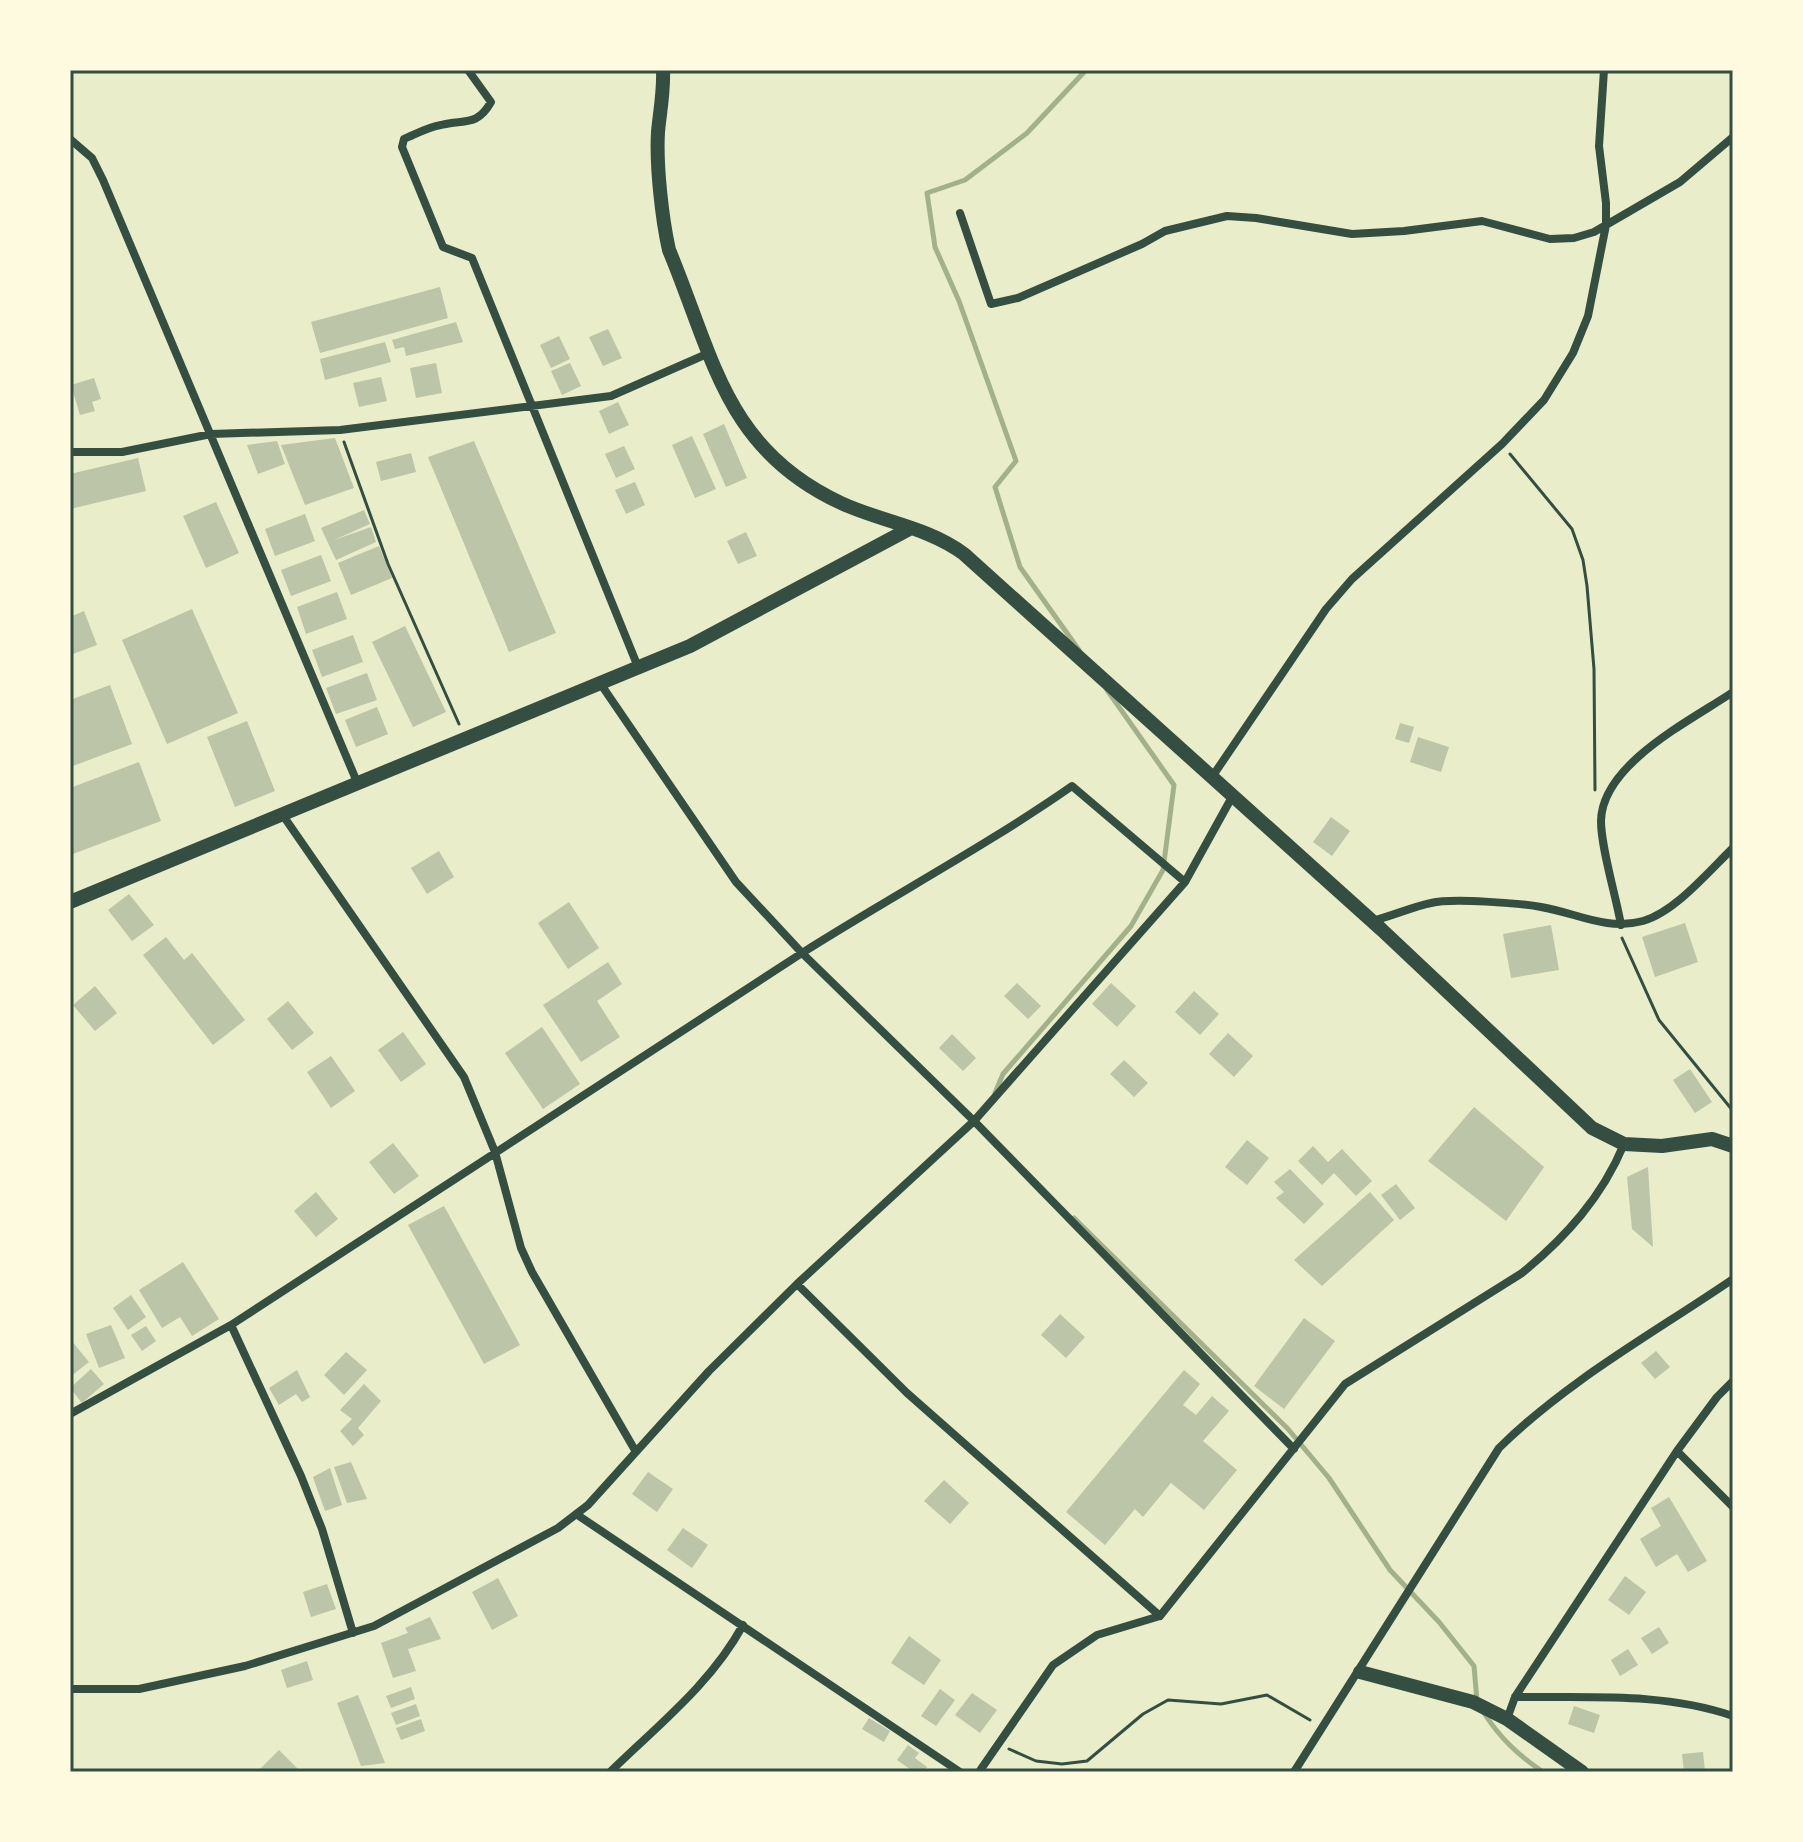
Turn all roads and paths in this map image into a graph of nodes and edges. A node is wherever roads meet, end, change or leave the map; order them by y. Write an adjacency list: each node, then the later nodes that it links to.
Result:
1 (468, 70): 9 (street)
2 (663, 70): 8 (street)
3 (1604, 70): 7 (street)
4 (1733, 137): 7 (street)
5 (70, 139): 11 (street)
6 (960, 213): 7 (street)
7 (1606, 225): 18 (street)
8 (710, 353): 9 (street); 13 (street)
9 (530, 404): 10 (street); 14 (street)
10 (340, 430): 11 (street); 17 (path)
11 (211, 434): 12 (street); 19 (street)
12 (70, 452)
13 (911, 528): 14 (street); 18 (street)
14 (638, 667): 15 (street)
15 (600, 683): 17 (street); 27 (street)
16 (1733, 692): 26 (street)
17 (465, 738): 19 (street)
18 (1212, 777): 20 (street)
19 (357, 782): 21 (street)
20 (1232, 797): 23 (street); 25 (street)
21 (282, 814): 24 (street); 31 (street)
22 (1733, 848): 26 (street)
23 (1185, 882): 27 (street); 28 (street)
24 (70, 902)
25 (1372, 922): 26 (street); 29 (street)
26 (1621, 925)
27 (802, 953): 28 (street); 31 (street)
28 (974, 1121): 33 (street); 37 (street)
29 (1624, 1144): 30 (street); 37 (street)
30 (1733, 1146)
31 (495, 1152): 34 (street); 39 (street)
32 (1733, 1279): 45 (street)
33 (797, 1284): 39 (street); 42 (street)
34 (231, 1325): 36 (street); 44 (street)
35 (1733, 1381): 38 (street)
36 (70, 1414)
37 (1294, 1449): 42 (street)
38 (1677, 1451): 40 (street); 47 (street)
39 (636, 1452): 41 (street)
40 (1733, 1507)
41 (576, 1514): 43 (street); 44 (street)
42 (1160, 1616): 51 (street)
43 (743, 1625): 52 (street); 53 (street)
44 (353, 1633): 46 (street)
45 (1360, 1672): 49 (street); 50 (street)
46 (70, 1688)
47 (1515, 1697): 48 (street); 49 (street)
48 (1733, 1716)
49 (1507, 1719): 56 (street)
50 (1322, 1727): 51 (path); 55 (street)
51 (998, 1744): 54 (street)
52 (610, 1772)
53 (960, 1772)
54 (979, 1772)
55 (1294, 1772)
56 (1582, 1772)

